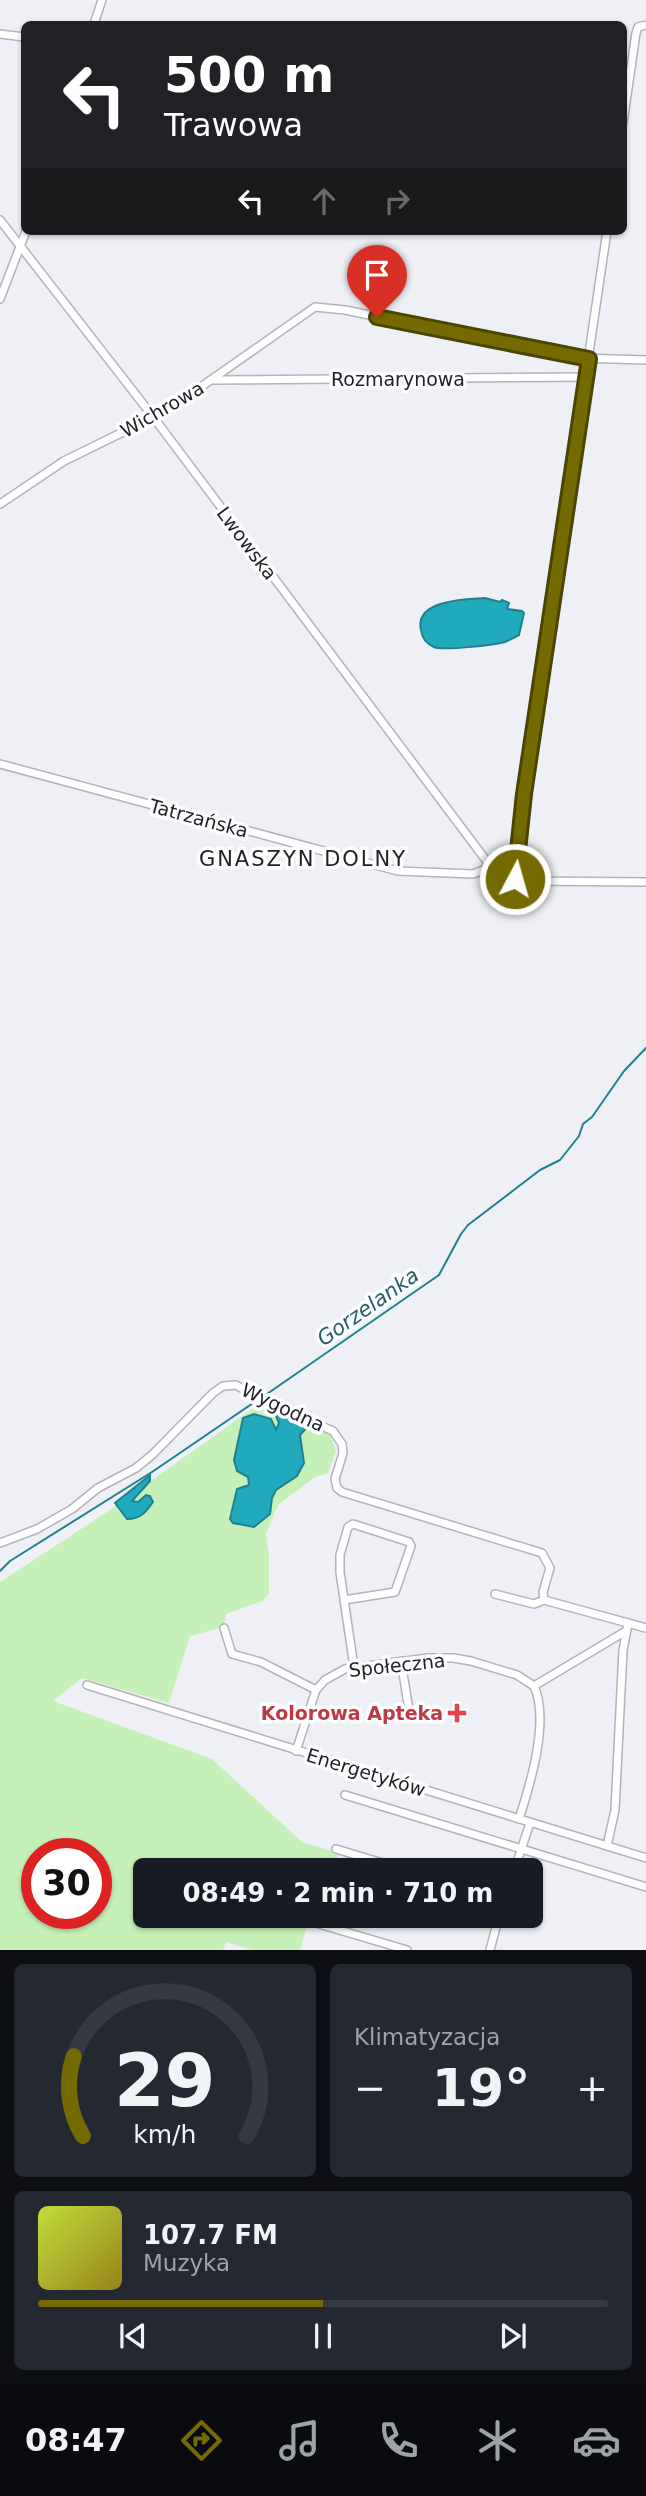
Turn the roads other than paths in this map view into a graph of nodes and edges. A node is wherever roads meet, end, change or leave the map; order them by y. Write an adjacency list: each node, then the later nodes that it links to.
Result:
1 (102, 0): 2 (street)
2 (95, 21)
3 (646, 25): 6 (street)
4 (0, 34): 5 (street)
5 (21, 37)
6 (627, 73)
7 (0, 220): 10 (street, Lwowska)
8 (25, 235): 10 (street)
9 (606, 235): 12 (street)
10 (21, 245): 11 (street); 16 (street, Lwowska)
11 (0, 299)
12 (589, 359): 13 (street); 14 (street); 15 (street, Wichrowa)
13 (646, 360)
14 (586, 377): 15 (street, Rozmarynowa); 20 (street)
15 (211, 380): 16 (street, Wichrowa)
16 (154, 418): 17 (street, Wichrowa); 19 (street, Lwowska)
17 (0, 504)
18 (0, 764): 19 (street, Tatrzańska)
19 (491, 867): 20 (street)
20 (515, 879): 21 (street)
21 (646, 882)
22 (0, 1543): 25 (street, Wygodna)
23 (495, 1594): 25 (street)
24 (344, 1600): 24 (street); 30 (street)
25 (544, 1600): 26 (street)
26 (627, 1627): 28 (street); 32 (street); 39 (street)
27 (224, 1628): 33 (street)
28 (646, 1628)
29 (401, 1661): 30 (street, Społeczna); 32 (street, Społeczna); 34 (street)
30 (354, 1667): 33 (street, Społeczna)
31 (87, 1685): 35 (street, Energetyków)
32 (534, 1686): 37 (street)
33 (316, 1690): 35 (street)
34 (414, 1713)
35 (296, 1751): 37 (street, Energetyków)
36 (345, 1795): 41 (street)
37 (519, 1819): 38 (street, Energetyków)
38 (530, 1823): 39 (street, Energetyków); 41 (street)
39 (607, 1846): 44 (street, Energetyków)
40 (336, 1849): 42 (street)
41 (522, 1849): 43 (street); 45 (street)
42 (366, 1858)
43 (519, 1858)
44 (646, 1858)
45 (646, 1886)
46 (332, 1928): 48 (street)
47 (496, 1928): 49 (street)
48 (407, 1950)
49 (490, 1950)

